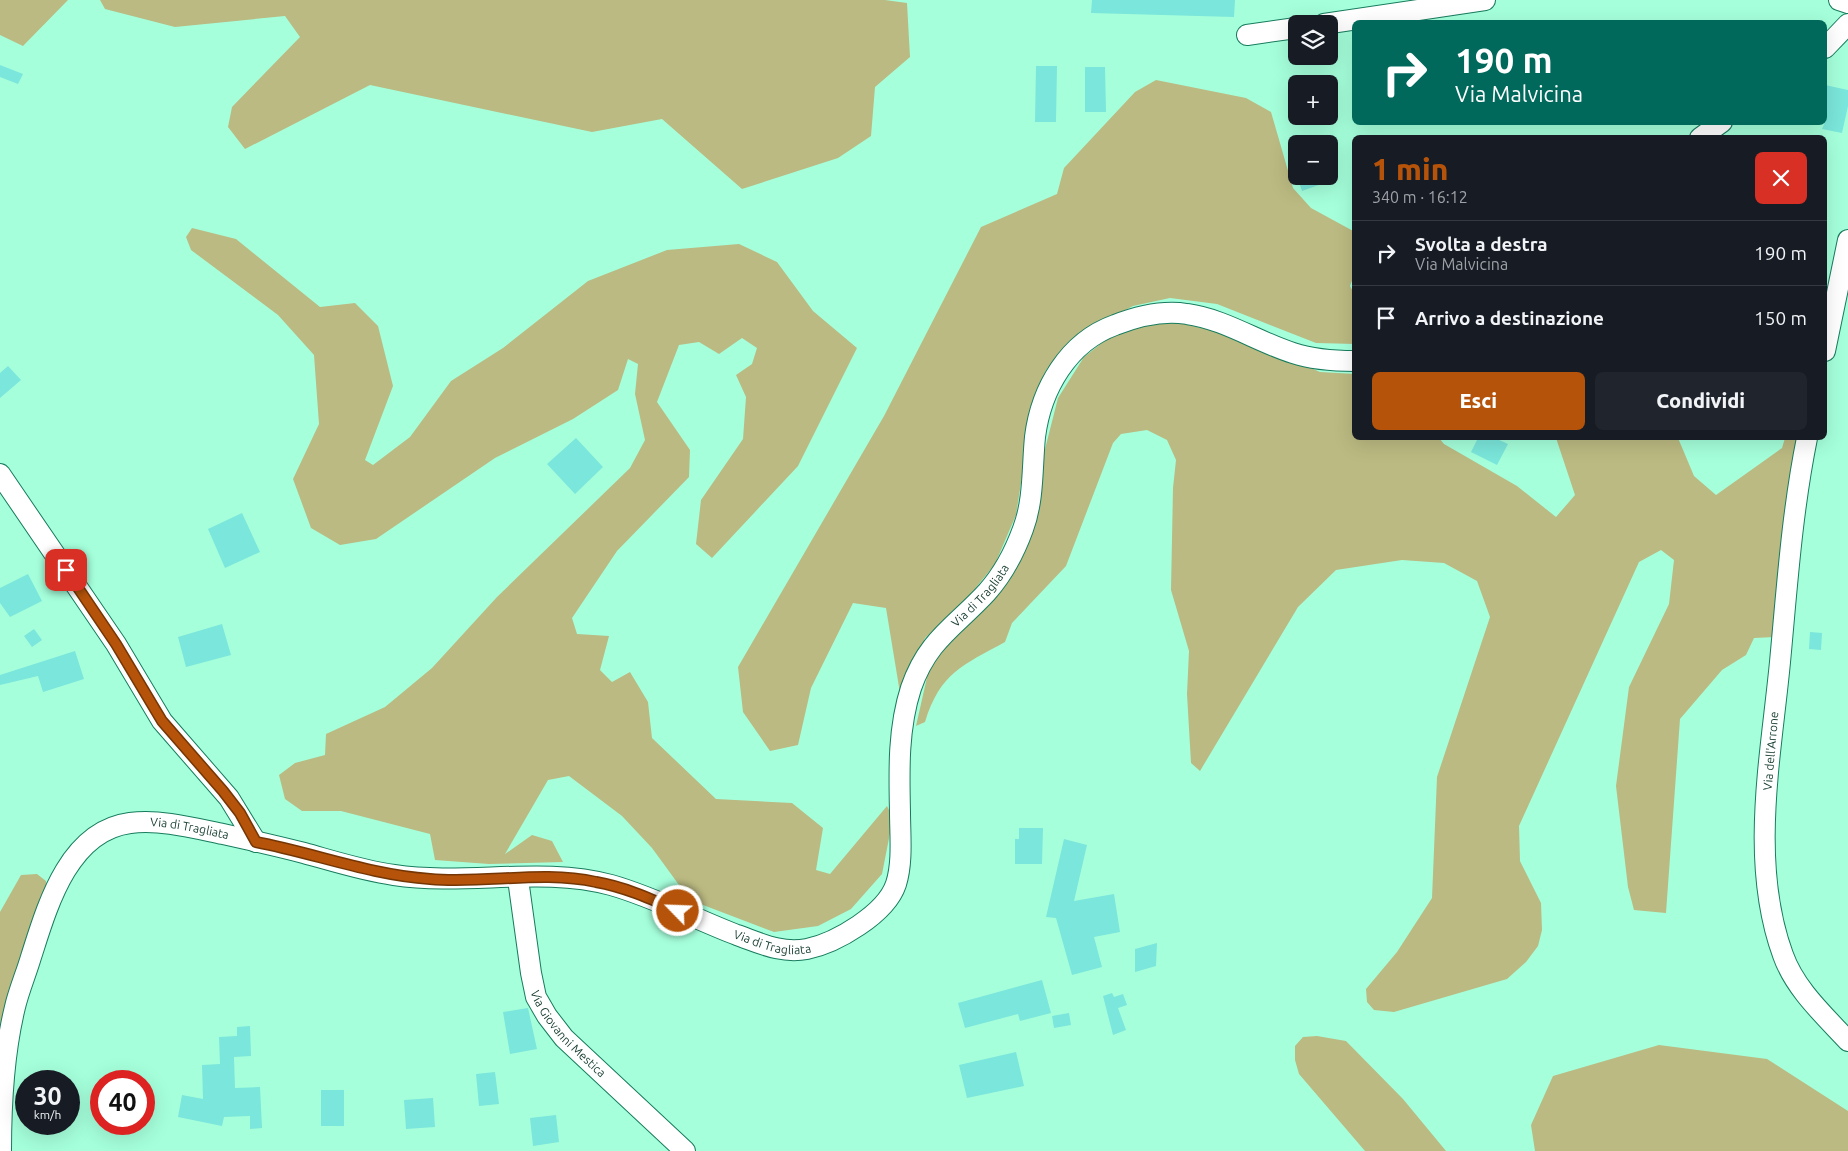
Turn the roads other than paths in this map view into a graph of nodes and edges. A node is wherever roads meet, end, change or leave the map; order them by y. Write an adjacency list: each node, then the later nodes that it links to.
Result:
1 (1485, 0): 4 (street)
2 (1839, 0): 3 (street)
3 (1848, 3)
4 (1338, 22)
5 (1848, 24): 8 (street)
6 (1288, 29): 7 (street)
7 (1247, 35)
8 (1827, 46)
9 (1718, 125): 10 (street)
10 (1704, 135)
11 (1848, 240): 12 (street)
12 (1827, 341)
13 (1352, 361): 17 (street, Via di Tragliata)
14 (1807, 440): 18 (street, Via dell'Arrone)
15 (0, 474): 16 (street)
16 (256, 842): 17 (street, Via di Tragliata); 19 (street, Via di Tragliata)
17 (518, 878): 20 (street, Via Giovanni Mestica)
18 (1848, 1041)
19 (1, 1151)
20 (686, 1151)

